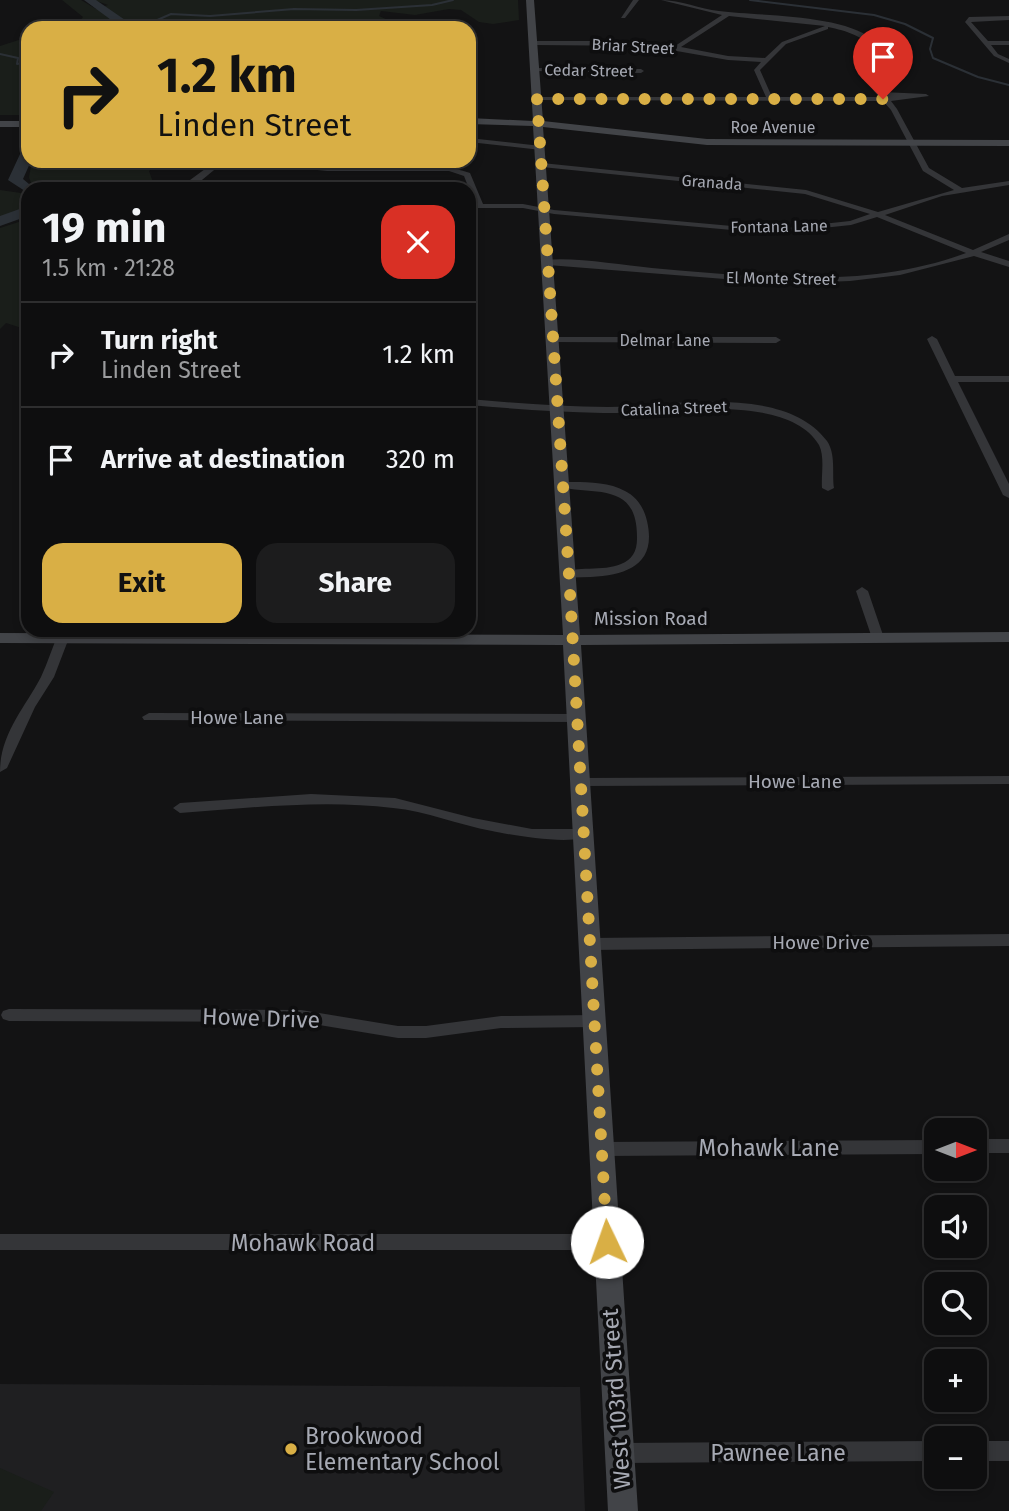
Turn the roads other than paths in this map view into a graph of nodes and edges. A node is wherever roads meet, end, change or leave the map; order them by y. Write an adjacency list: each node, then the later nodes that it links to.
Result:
1 (530, 0): 8 (main road, West 103rd Street)
2 (636, 0): 5 (street)
3 (664, 0): 4 (street)
4 (727, 15): 7 (street); 11 (street)
5 (623, 17)
6 (1009, 18): 9 (street)
7 (830, 27): 12 (street); 18 (street)
8 (534, 43): 11 (street, Briar Street); 15 (main road, West 103rd Street)
9 (986, 43): 10 (street); 14 (street)
10 (1009, 43)
11 (677, 47): 13 (street, Briar Street)
12 (766, 60): 13 (street, Briar Street); 16 (street)
13 (732, 61): 16 (street, Briar Street)
14 (1009, 61)
15 (536, 70): 17 (street, Cedar Street); 19 (main road, West 103rd Street)
16 (757, 70): 20 (street)
17 (641, 71)
18 (881, 97): 18 (street); 20 (street); 26 (street)
19 (537, 99): 20 (street); 24 (main road, West 103rd Street)
20 (770, 99)
21 (0, 122): 22 (main road)
22 (21, 122)
23 (476, 123): 24 (main road, Roe Avenue)
24 (538, 124): 26 (main road, Roe Avenue); 28 (main road, West 103rd Street)
25 (476, 141): 28 (street)
26 (913, 142): 27 (main road, Roe Avenue); 35 (street)
27 (1009, 143)
28 (541, 148): 29 (main road, West 103rd Street)
29 (542, 165): 39 (main road, West 103rd Street); 40 (street, Granada)
30 (211, 168): 32 (street)
31 (318, 168): 33 (street)
32 (191, 182)
33 (470, 182)
34 (1009, 183): 35 (street, Fontana Lane)
35 (960, 190): 40 (street, Fontana Lane)
36 (476, 196): 38 (street)
37 (476, 206): 38 (street, Fontana Lane)
38 (480, 206): 39 (street, Fontana Lane)
39 (545, 209): 40 (street, Fontana Lane); 43 (main road, West 103rd Street)
40 (879, 216): 42 (street)
41 (1009, 237): 42 (street, El Monte Street)
42 (974, 253): 43 (street, El Monte Street); 44 (street)
43 (548, 262): 46 (main road, West 103rd Street)
44 (1009, 264)
45 (932, 339): 48 (street)
46 (553, 340): 47 (street, Delmar Lane); 51 (main road, West 103rd Street)
47 (776, 340)
48 (951, 379): 49 (street); 54 (street)
49 (1009, 379)
50 (476, 402): 51 (street, Catalina Street)
51 (557, 408): 52 (main road, West 103rd Street); 53 (street, Catalina Street)
52 (562, 485): 55 (main road, West 103rd Street); 55 (street)
53 (828, 488)
54 (1009, 495)
55 (568, 573): 63 (main road, West 103rd Street)
56 (862, 591): 62 (street)
57 (21, 637): 61 (main road, Mission Road)
58 (63, 637): 66 (street)
59 (318, 637): 63 (main road, Mission Road)
60 (1009, 637): 62 (main road, Mission Road)
61 (0, 638)
62 (878, 638): 63 (main road, Mission Road)
63 (572, 640): 65 (main road, West 103rd Street)
64 (149, 717): 65 (street, Howe Lane)
65 (577, 718): 68 (main road, West 103rd Street)
66 (0, 768)
67 (1009, 780): 68 (street, Howe Lane)
68 (580, 782): 70 (main road, West 103rd Street)
69 (180, 808): 70 (street)
70 (583, 834): 72 (main road, West 103rd Street)
71 (1009, 940): 72 (street, Howe Drive)
72 (590, 944): 74 (main road, West 103rd Street)
73 (9, 1016): 74 (street, Howe Drive)
74 (595, 1021): 78 (main road, West 103rd Street)
75 (987, 1146): 76 (street)
76 (1009, 1146)
77 (924, 1147): 78 (street, Mohawk Lane)
78 (602, 1149): 80 (main road, West 103rd Street)
79 (0, 1242): 80 (street, Mohawk Road)
80 (607, 1242): 84 (main road, West 103rd Street)
81 (924, 1451): 84 (street, Pawnee Lane)
82 (987, 1451): 83 (street)
83 (1009, 1451)
84 (620, 1453): 85 (main road, West 103rd Street)
85 (624, 1511)

